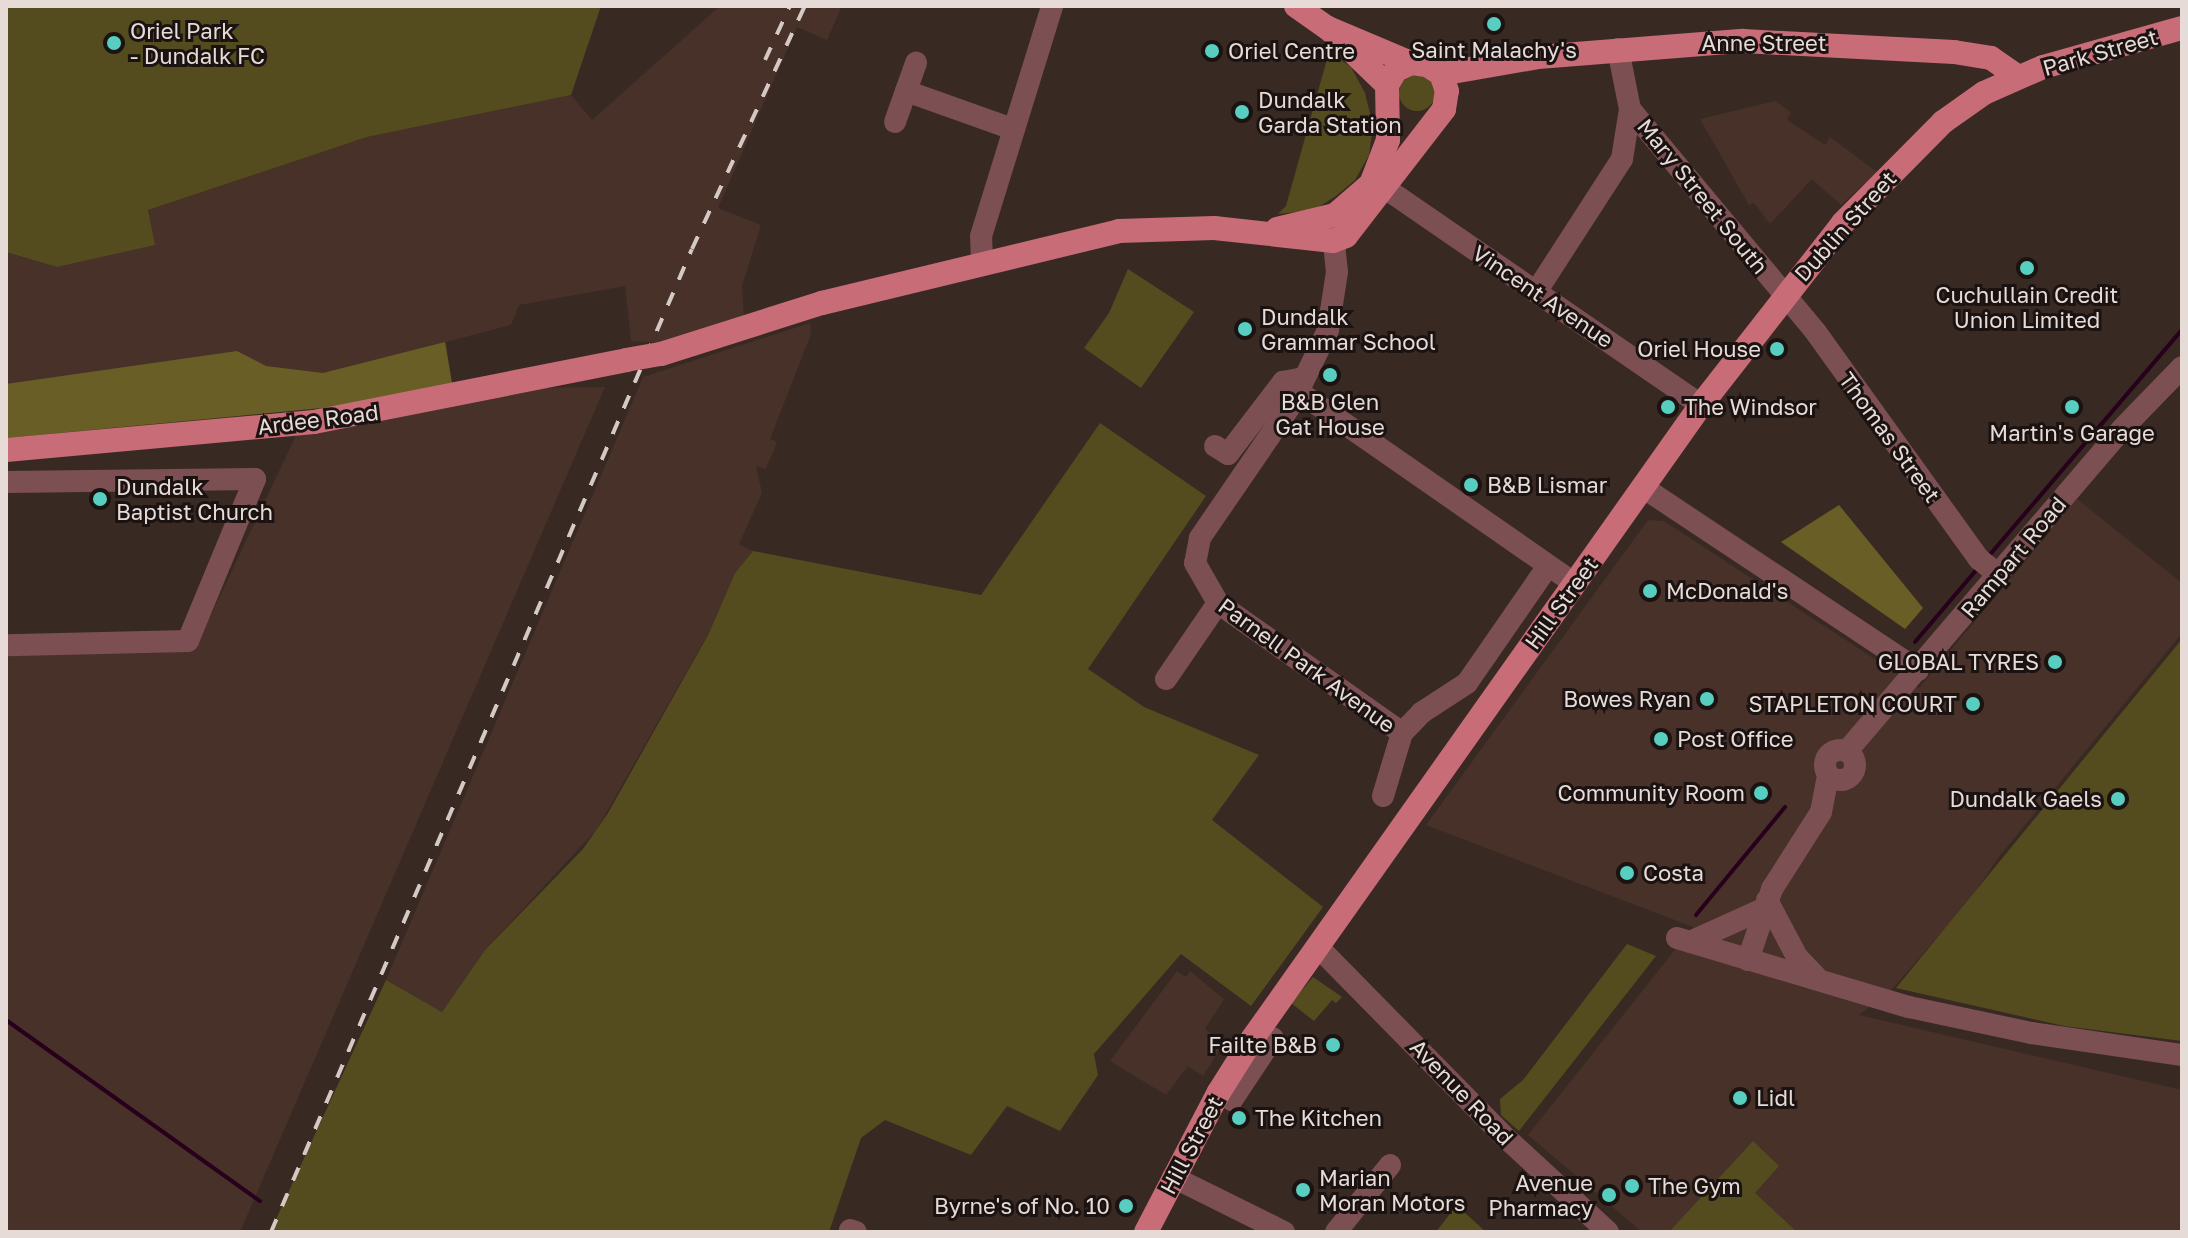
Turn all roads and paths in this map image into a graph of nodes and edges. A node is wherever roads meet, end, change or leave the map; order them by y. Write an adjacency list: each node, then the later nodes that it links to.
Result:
1 (1052, 6): 16 (street)
2 (1296, 6): 3 (main road)
3 (1328, 28): 7 (main road); 10 (main road)
4 (2182, 28): 9 (main road, Park Street)
5 (1618, 49): 8 (main road, Anne Street); 9 (main road, Anne Street); 12 (street, Mary Street South)
6 (916, 63): 11 (street)
7 (1411, 63): 8 (main road); 10 (main road)
8 (1441, 74): 14 (main road)
9 (2018, 77): 23 (main road, Dublin Street)
10 (1387, 85): 13 (main road)
11 (906, 91): 15 (street); 16 (street)
12 (1630, 109): 22 (street); 23 (street, Mary Street South)
13 (1391, 110): 14 (main road); 18 (main road)
14 (1438, 116): 17 (main road)
15 (895, 122)
16 (1013, 129): 21 (street)
17 (1385, 188): 20 (main road); 22 (street, Vincent Avenue)
18 (1335, 215): 19 (main road); 20 (street)
19 (1267, 231): 20 (main road); 21 (main road, Ardee Road)
20 (1333, 241): 25 (street)
21 (982, 262): 28 (main road, Ardee Road, bridge)
22 (1536, 292): 26 (street, Vincent Avenue)
23 (1786, 294): 26 (main road, Dublin Street); 32 (street, Thomas Street)
24 (2182, 367): 32 (street, Rampart Road)
25 (1302, 385): 27 (street); 31 (street); 34 (street, Parnell Park Avenue)
26 (1701, 405): 30 (main road, Hill Street)
27 (1215, 446)
28 (6, 450)
29 (6, 482): 35 (street)
30 (1644, 488): 33 (main road, Hill Street); 36 (street)
31 (1548, 566): 33 (street); 38 (street)
32 (1988, 567): 36 (street, Rampart Road)
33 (1575, 584): 41 (main road, Hill Street)
34 (1218, 603): 37 (street); 38 (street, Parnell Park Avenue)
35 (6, 645)
36 (1918, 670): 40 (street, Rampart Road)
37 (1166, 679)
38 (1402, 733): 39 (street)
39 (1383, 796)
40 (1765, 905): 43 (street); 43 (street); 45 (street)
41 (1341, 915): 42 (main road, Hill Street); 44 (street)
42 (1319, 948): 44 (street, Avenue Road); 48 (main road, Hill Street)
43 (1738, 957): 45 (street)
44 (1348, 977): 54 (street, Avenue Road)
45 (1818, 979): 47 (street)
46 (1273, 1038): 48 (street)
47 (2182, 1055)
48 (1219, 1092): 50 (main road, Hill Street)
49 (1390, 1165): 53 (street)
50 (1173, 1177): 51 (main road, Hill Street); 52 (street)
51 (1146, 1232)
52 (1284, 1232)
53 (1336, 1232)
54 (1608, 1232)

